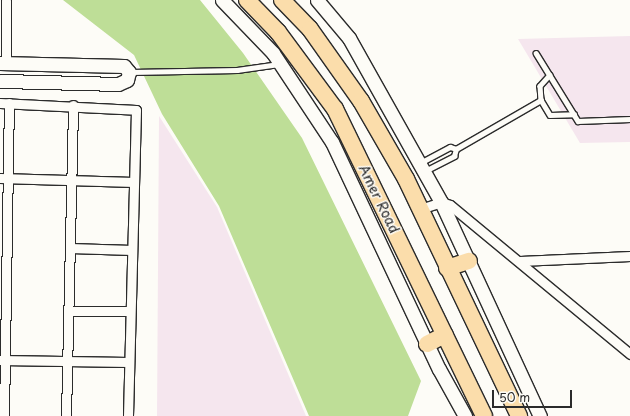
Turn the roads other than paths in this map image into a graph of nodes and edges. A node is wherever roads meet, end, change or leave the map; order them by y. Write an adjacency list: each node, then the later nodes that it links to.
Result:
1 (6, 0): 6 (street)
2 (222, 0): 9 (street)
3 (247, 0): 35 (highway, Amer Road)
4 (282, 0): 24 (highway)
5 (317, 0): 19 (street)
6 (3, 32): 8 (street)
7 (536, 53): 11 (lane)
8 (3, 63): 10 (street)
9 (281, 64): 10 (lane); 36 (street)
10 (129, 72): 12 (street)
11 (550, 75): 13 (lane); 16 (lane)
12 (0, 81)
13 (541, 100): 16 (lane); 18 (lane)
14 (5, 103): 15 (street); 20 (street)
15 (73, 106): 21 (street); 22 (street)
16 (574, 114): 17 (lane)
17 (630, 119)
18 (456, 149): 19 (lane); 19 (lane)
19 (422, 167): 23 (street)
20 (3, 178): 21 (street); 27 (street)
21 (71, 180): 22 (street); 25 (street)
22 (134, 182): 26 (street)
23 (441, 202): 24 (street); 29 (street); 30 (street)
24 (420, 209): 31 (highway)
25 (70, 248): 26 (street); 33 (street)
26 (132, 250): 34 (street)
27 (3, 251): 32 (street)
28 (630, 256): 30 (street)
29 (469, 261): 31 (highway); 47 (street)
30 (520, 261): 37 (street)
31 (447, 268): 46 (highway)
32 (3, 306): 38 (street)
33 (69, 311): 34 (street); 39 (street)
34 (130, 311): 40 (street)
35 (445, 335): 36 (highway); 45 (highway, Amer Road)
36 (428, 344): 44 (street)
37 (630, 354)
38 (3, 360): 39 (street); 41 (street)
39 (68, 361): 40 (street); 42 (street)
40 (128, 362): 43 (street)
41 (4, 416)
42 (66, 416)
43 (128, 416)
44 (465, 416)
45 (484, 416)
46 (520, 416)
47 (540, 416)

